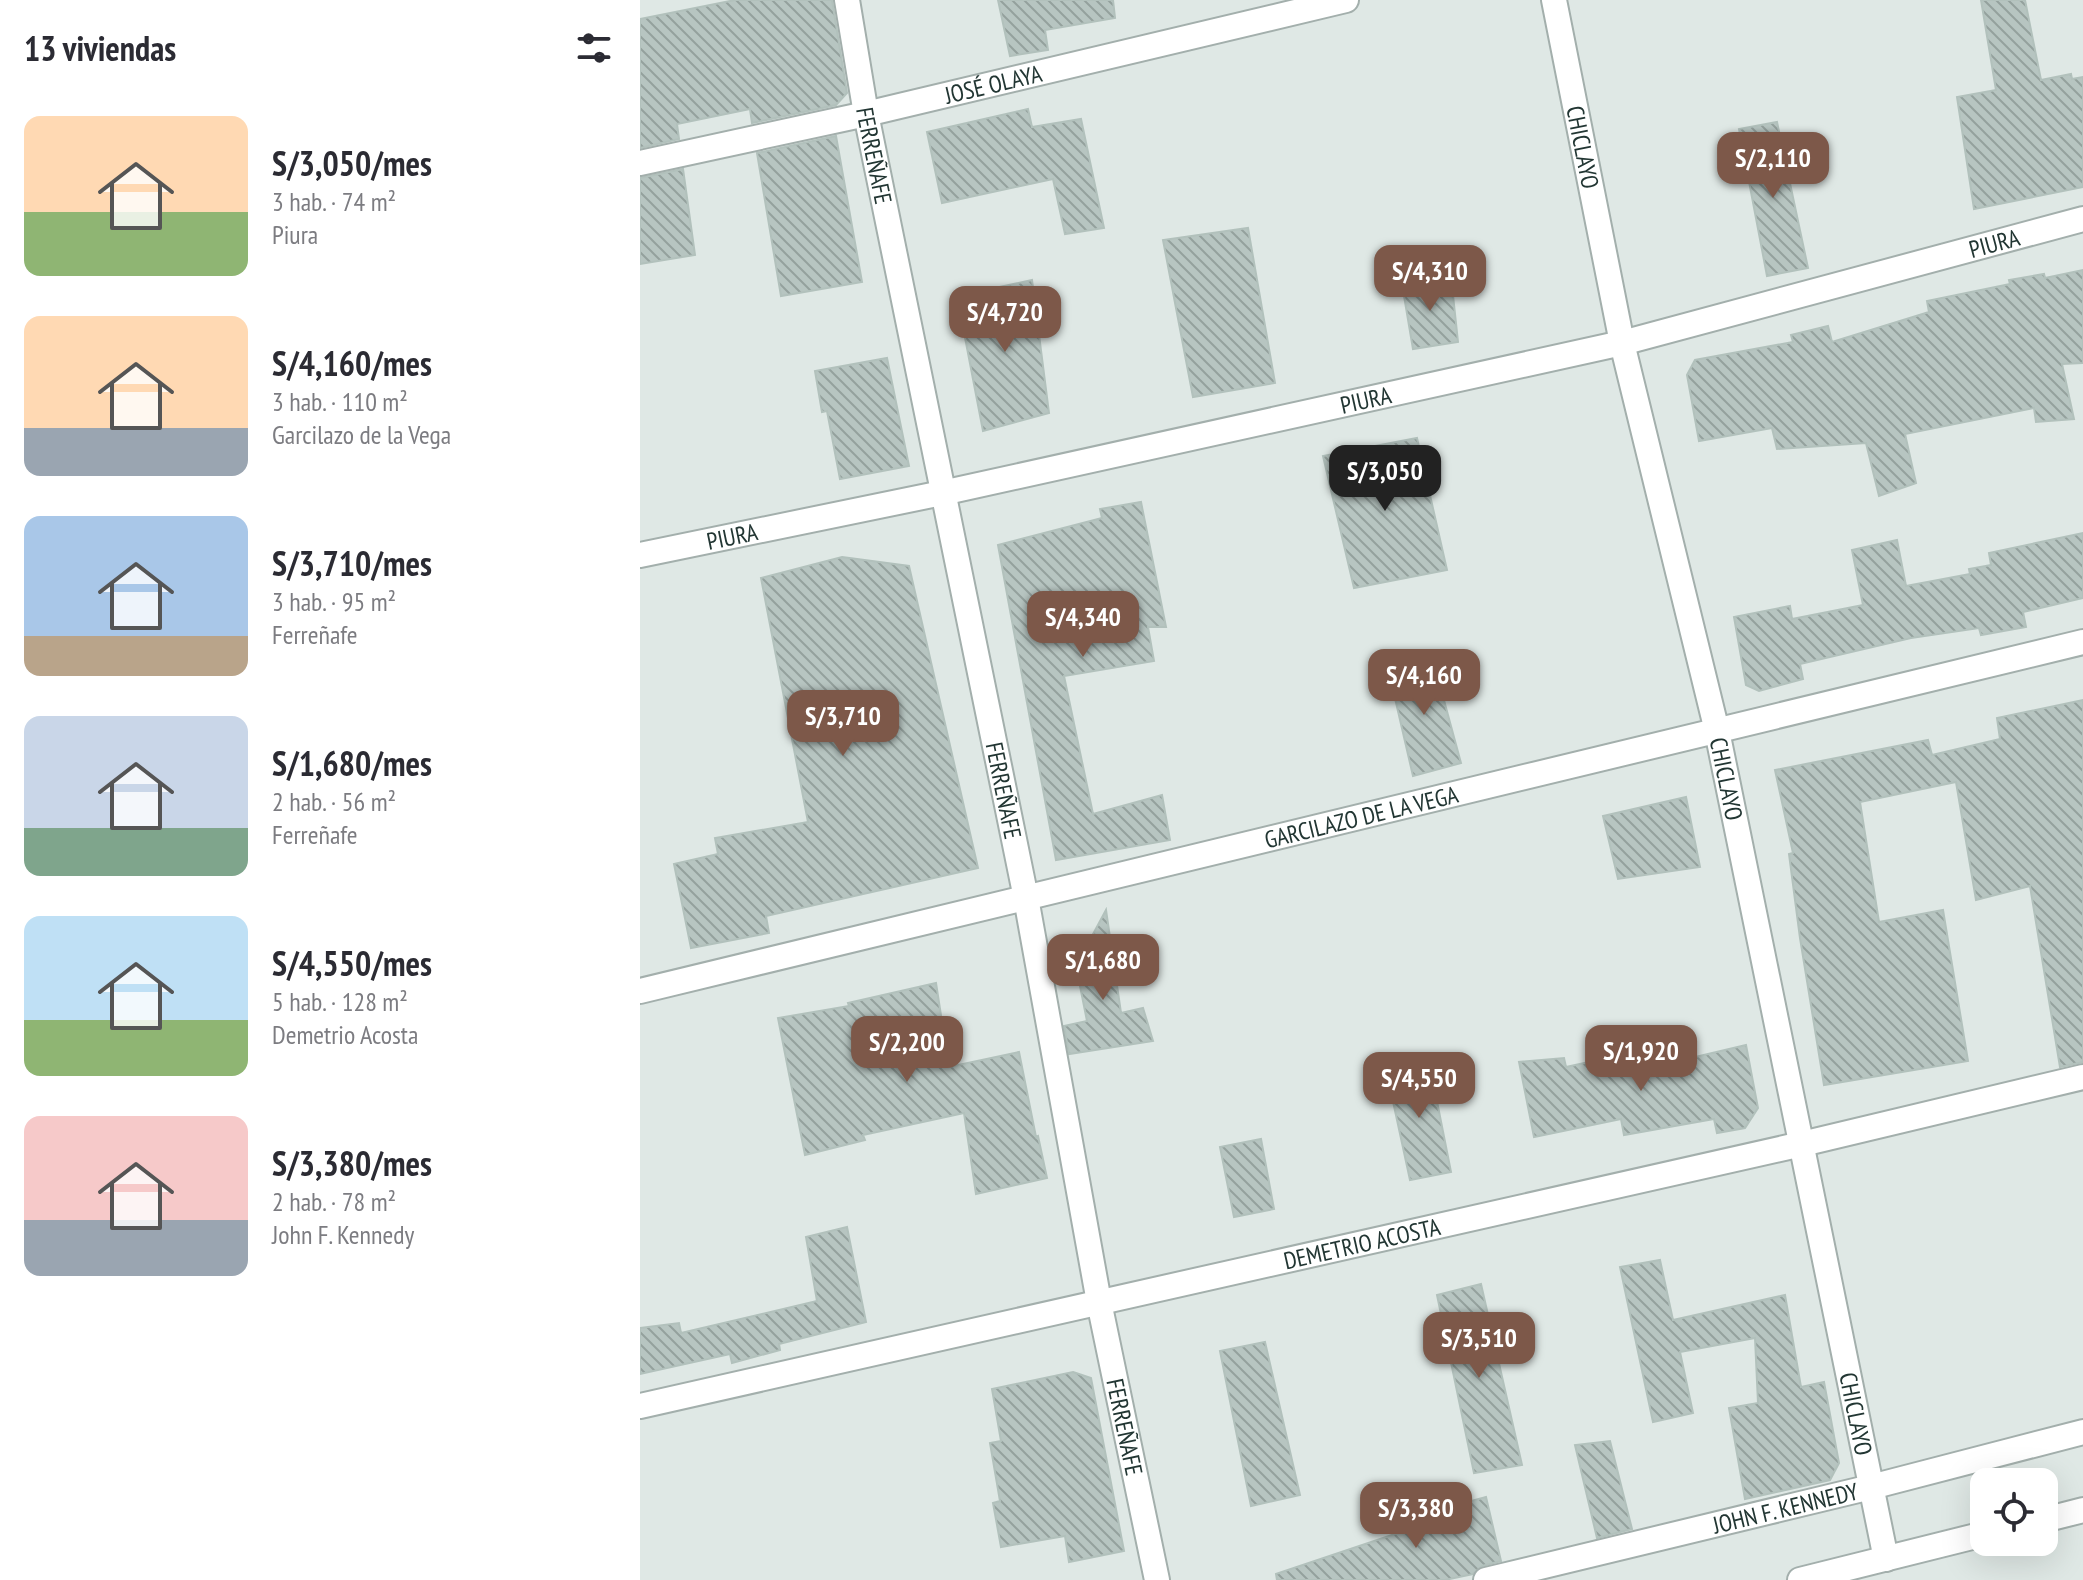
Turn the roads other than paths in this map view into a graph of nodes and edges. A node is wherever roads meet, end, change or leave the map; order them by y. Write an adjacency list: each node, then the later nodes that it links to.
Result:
1 (847, 0): 4 (street, FERREÑAFE)
2 (1346, 0): 4 (street, JOSÉ OLAYA)
3 (1554, 0): 7 (street, CHICLAYO)
4 (866, 114): 5 (street, JOSÉ OLAYA); 8 (street, FERREÑAFE)
5 (640, 163)
6 (2083, 219): 7 (street, PIURA)
7 (1622, 343): 8 (street, PIURA); 11 (street, CHICLAYO)
8 (942, 493): 9 (street, PIURA); 12 (street, FERREÑAFE)
9 (640, 555)
10 (2083, 642): 11 (street, GARCILAZO DE LA VEGA)
11 (1717, 731): 12 (street, GARCILAZO DE LA VEGA); 15 (street, CHICLAYO)
12 (1026, 898): 13 (street, GARCILAZO DE LA VEGA); 16 (street, FERREÑAFE)
13 (640, 991)
14 (2083, 1077): 15 (street, DEMETRIO ACOSTA)
15 (1802, 1144): 16 (street, DEMETRIO ACOSTA); 19 (street, CHICLAYO)
16 (1099, 1302): 17 (street, DEMETRIO ACOSTA); 24 (street, FERREÑAFE)
17 (640, 1406)
18 (2083, 1432): 19 (street, JOHN F. KENNEDY)
19 (1871, 1487): 23 (street, CHICLAYO); 25 (street, JOHN F. KENNEDY)
20 (2083, 1510): 21 (street)
21 (2058, 1516)
22 (1970, 1538): 23 (street)
23 (1886, 1559): 26 (street)
24 (1157, 1580)
25 (1486, 1580)
26 (1800, 1580)

